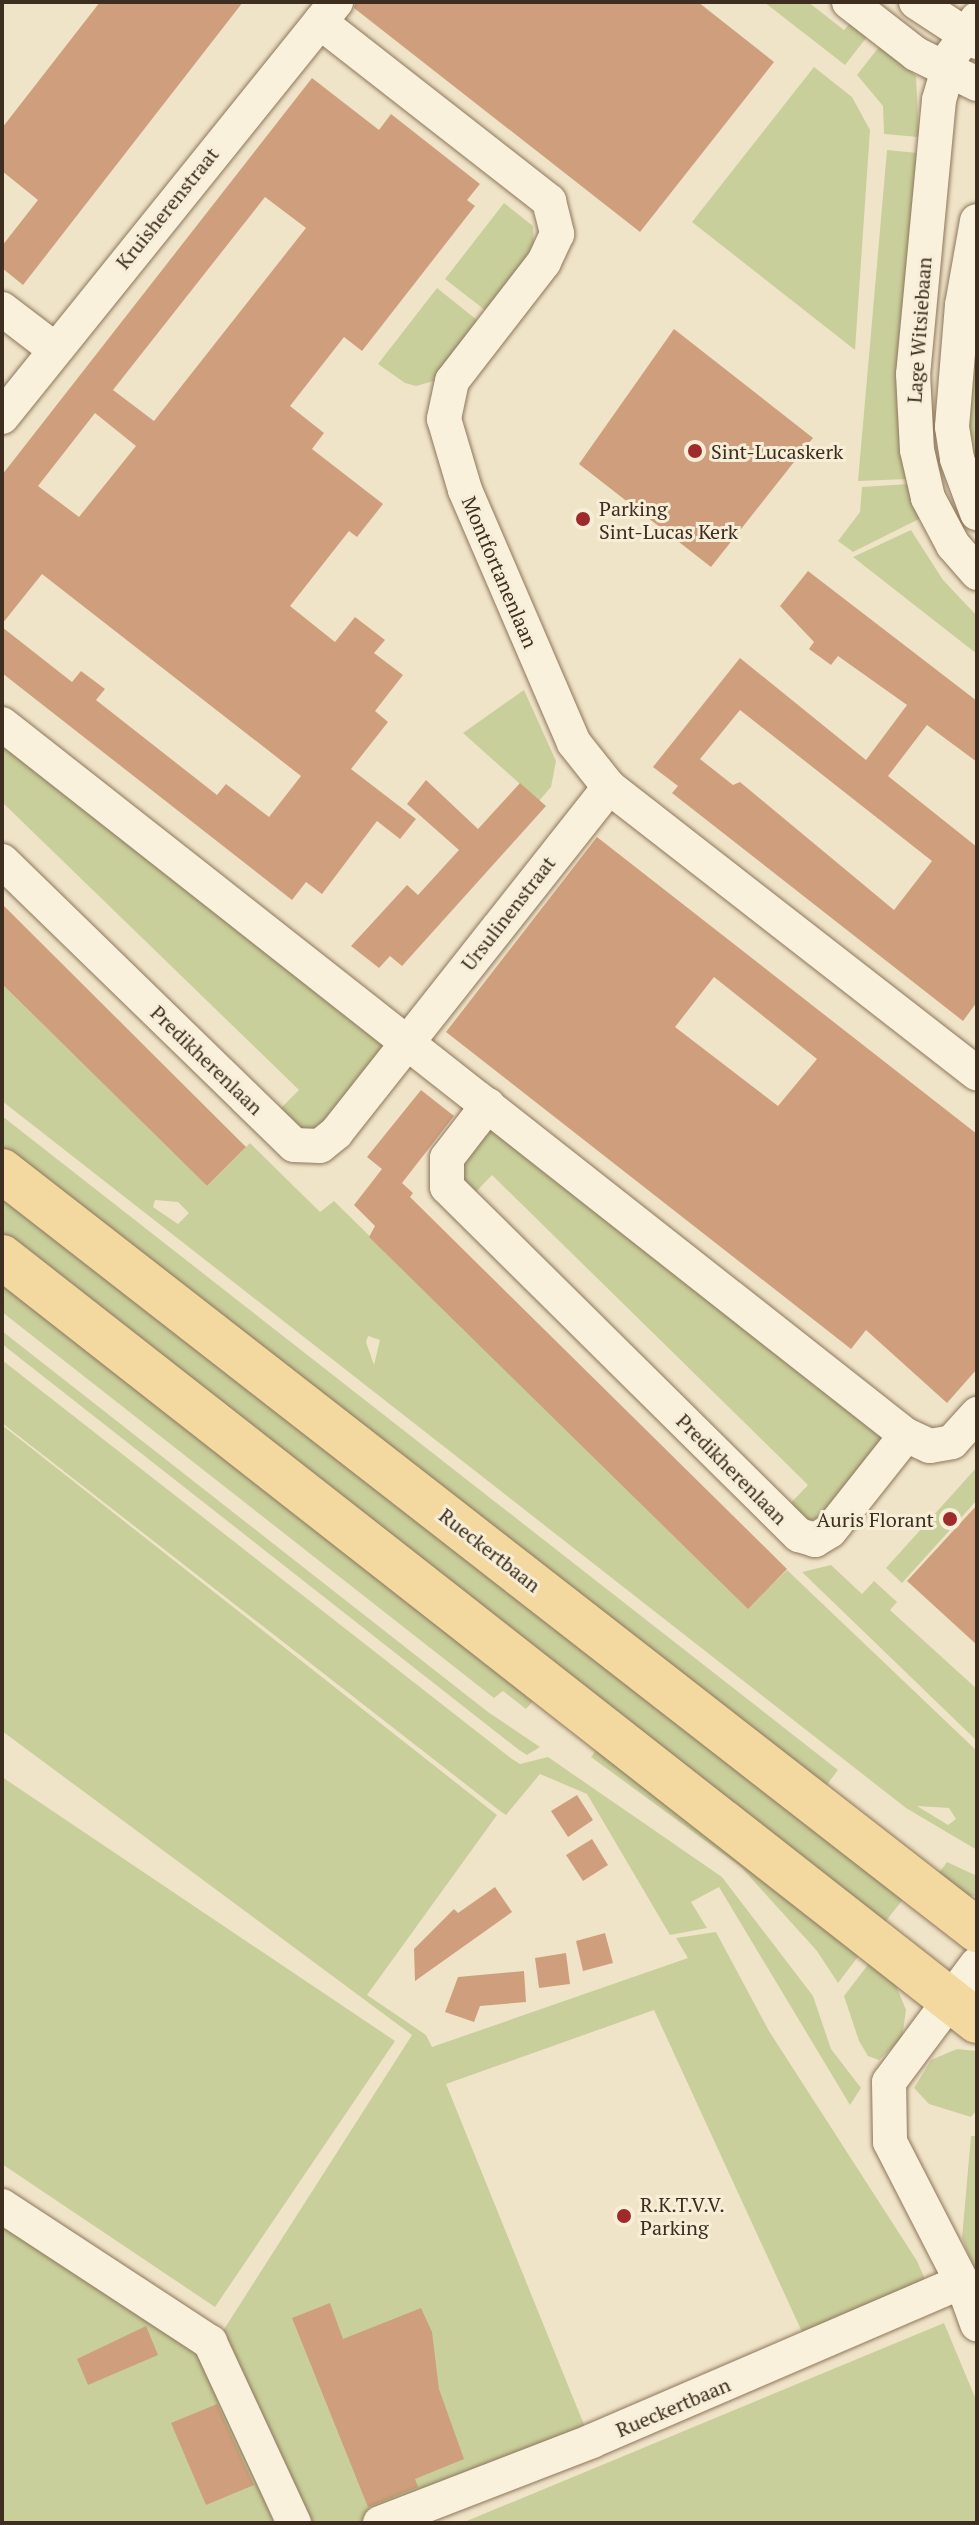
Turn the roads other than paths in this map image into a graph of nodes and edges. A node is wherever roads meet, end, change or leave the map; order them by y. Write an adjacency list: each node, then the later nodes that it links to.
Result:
1 (849, 2): 5 (street)
2 (916, 2): 4 (street)
3 (328, 12): 9 (street, Kruisherenstraat); 14 (street, Montfortanenlaan)
4 (973, 32): 5 (street, Lage Witsiebaan)
5 (945, 72): 6 (street); 12 (street, Lage Witsiebaan)
6 (977, 84)
7 (977, 221): 11 (street, Lage Witsiebaan)
8 (2, 309): 9 (street)
9 (53, 348): 10 (street, Kruisherenstraat)
10 (2, 417)
11 (977, 513)
12 (977, 573)
13 (2, 724): 16 (street)
14 (609, 787): 16 (street, Ursulinenstraat); 17 (street, Montfortanenlaan)
15 (2, 861): 16 (street, Predikherenlaan)
16 (408, 1041): 18 (street)
17 (977, 1073)
18 (488, 1105): 22 (street); 22 (street, Predikherenlaan)
19 (2, 1171): 23 (main road, Rueckertbaan)
20 (2, 1257): 25 (main road)
21 (977, 1414): 22 (street)
22 (906, 1435)
23 (977, 1930)
24 (977, 1964): 25 (street)
25 (963, 2010): 27 (street)
26 (2, 2206): 29 (street)
27 (962, 2282): 28 (street); 30 (street, Rueckertbaan)
28 (977, 2324)
29 (294, 2523)
30 (380, 2523)

